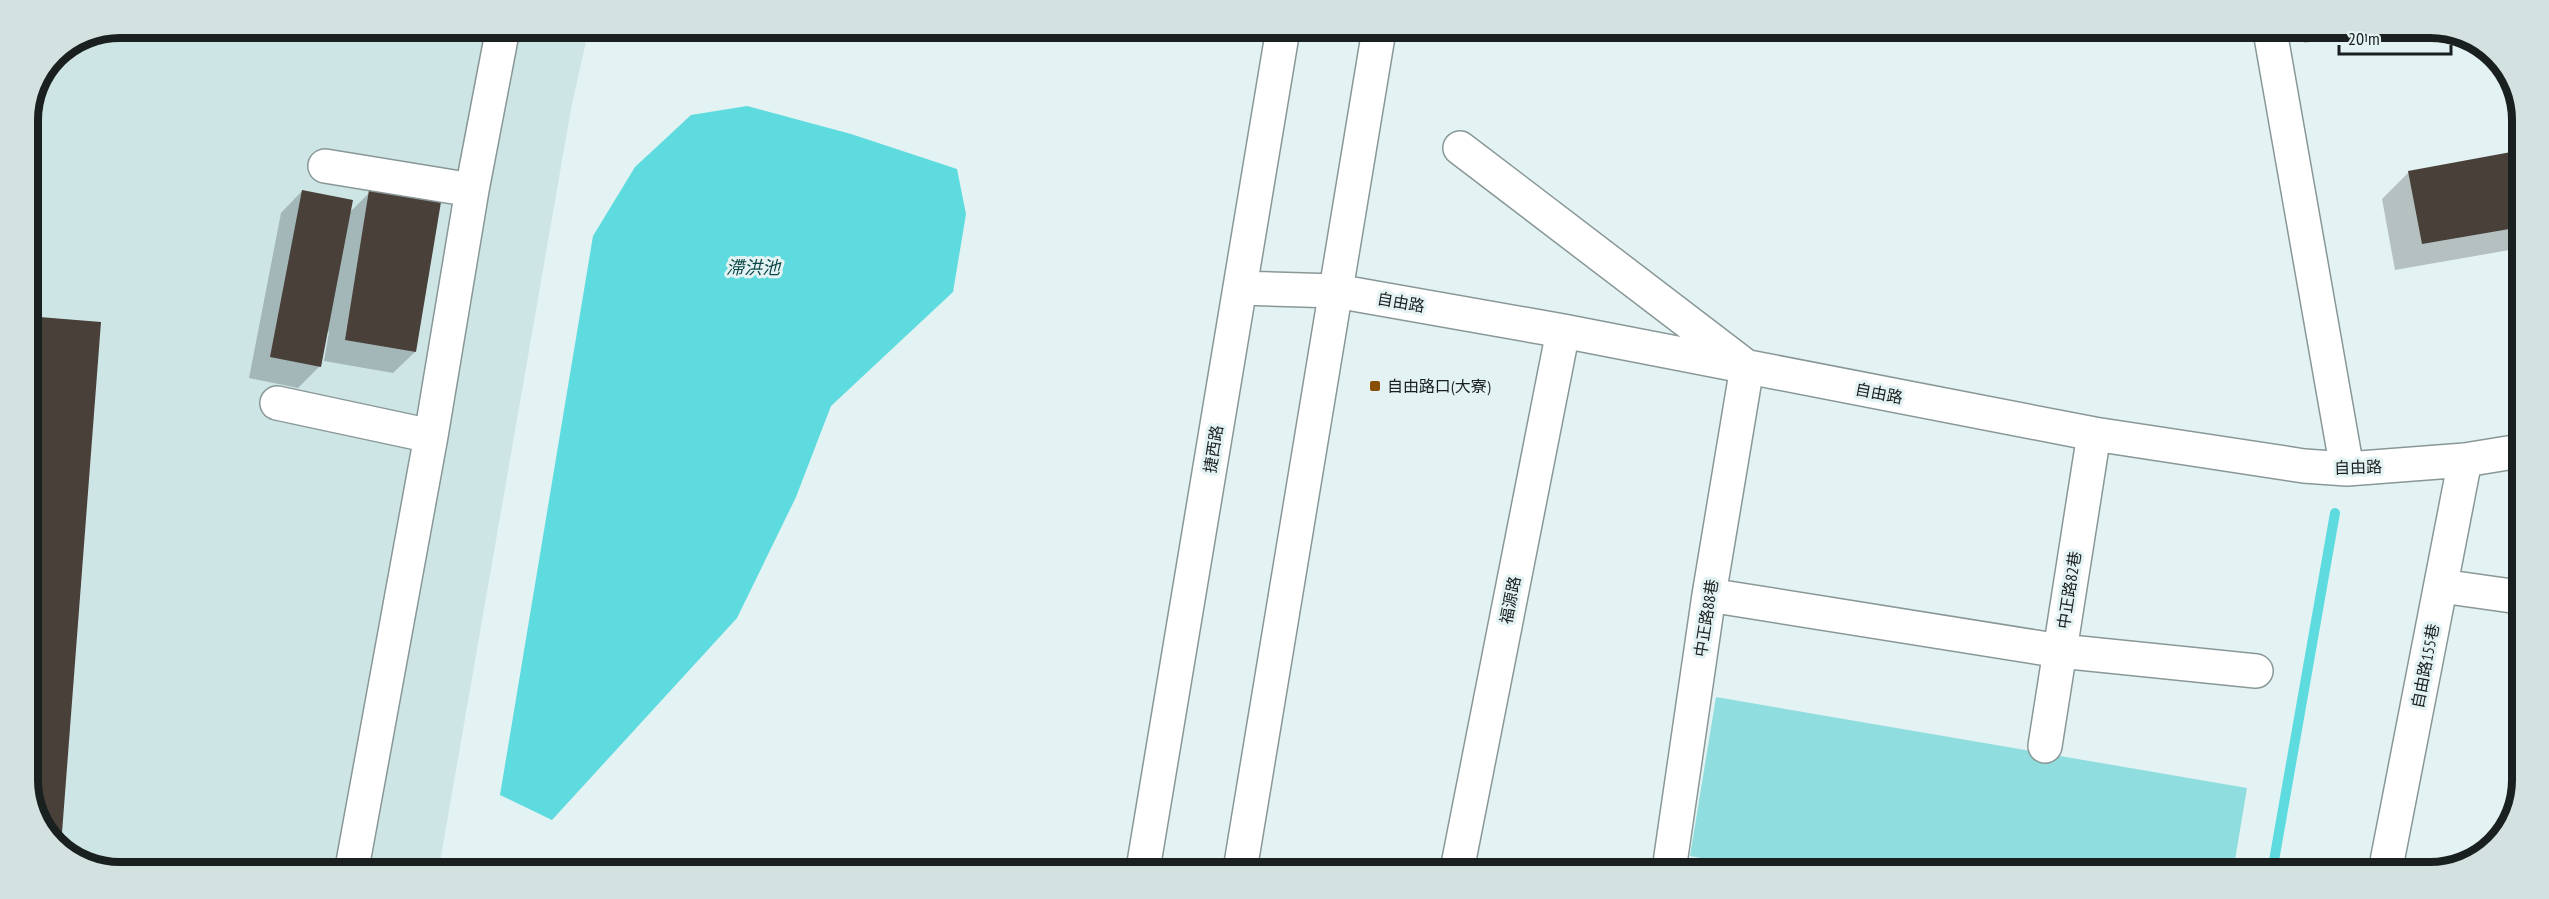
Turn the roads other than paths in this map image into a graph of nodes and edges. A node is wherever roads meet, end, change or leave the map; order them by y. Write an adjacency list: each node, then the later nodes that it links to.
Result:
1 (501, 38): 7 (street)
2 (1282, 38): 8 (street, 捷西路)
3 (1378, 38): 9 (street)
4 (2271, 38): 17 (street)
5 (1461, 148): 11 (street)
6 (325, 166): 7 (street)
7 (472, 190): 14 (street)
8 (1240, 288): 9 (street, 自由路); 25 (street, 捷西路)
9 (1336, 291): 10 (street, 自由路); 26 (street)
10 (1563, 331): 11 (street, 自由路); 27 (street, 福源路)
11 (1747, 367): 13 (street, 自由路); 19 (street, 中正路88巷)
12 (277, 403): 14 (street)
13 (2094, 435): 17 (street, 自由路); 21 (street, 中正路82巷)
14 (431, 436): 24 (street)
15 (2512, 452): 16 (street, 自由路)
16 (2465, 460): 17 (street, 自由路); 18 (street, 自由路155巷)
17 (2347, 469)
18 (2441, 586): 20 (street); 29 (street, 自由路155巷)
19 (1709, 595): 21 (street); 28 (street, 中正路88巷)
20 (2512, 596)
21 (2060, 651): 22 (street); 23 (street, 中正路82巷)
22 (2256, 671)
23 (2045, 746)
24 (353, 862)
25 (1144, 862)
26 (1241, 862)
27 (1458, 862)
28 (1670, 862)
29 (2387, 862)

